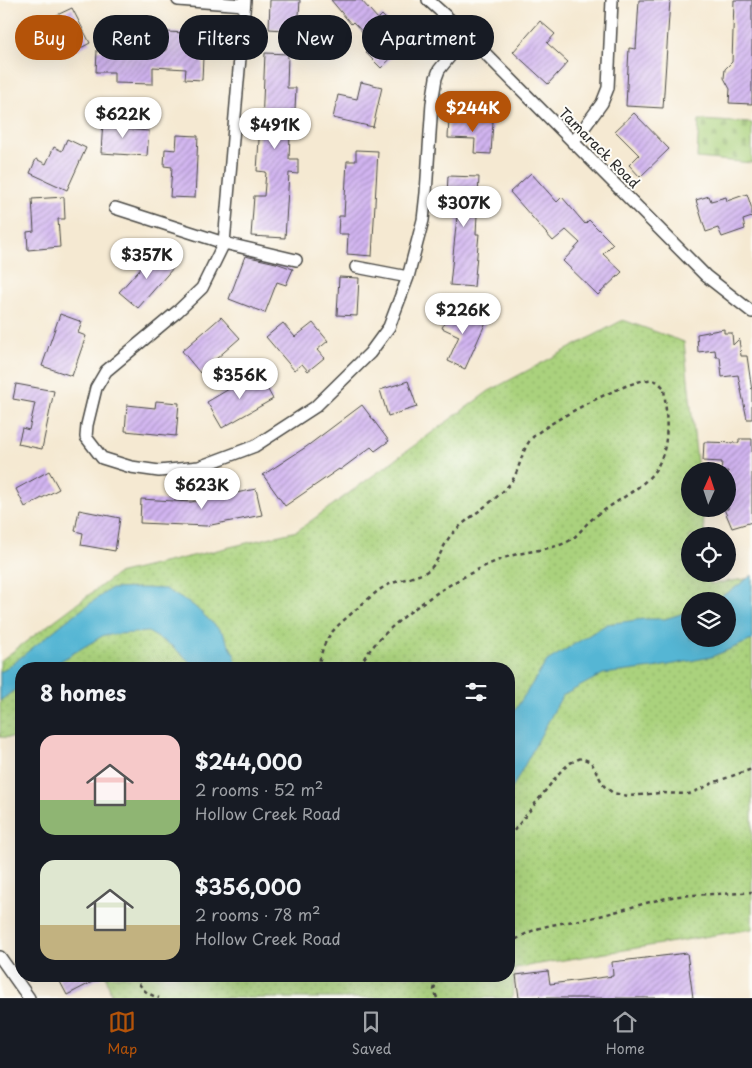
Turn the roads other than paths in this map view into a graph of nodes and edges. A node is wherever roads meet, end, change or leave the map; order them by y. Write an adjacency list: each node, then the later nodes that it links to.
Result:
1 (178, 0): 4 (street)
2 (428, 0): 5 (street, Tamarack Road)
3 (612, 0): 8 (street)
4 (245, 2): 10 (street)
5 (444, 15)
6 (447, 60): 13 (street)
7 (491, 60): 8 (street, Tamarack Road)
8 (573, 143): 14 (street, Tamarack Road)
9 (115, 208): 10 (street)
10 (224, 244): 11 (street); 13 (street)
11 (296, 260)
12 (356, 267): 13 (street)
13 (408, 277)
14 (750, 308)
15 (0, 957): 16 (street)
16 (15, 978)
17 (18, 982): 18 (street)
18 (29, 998)

